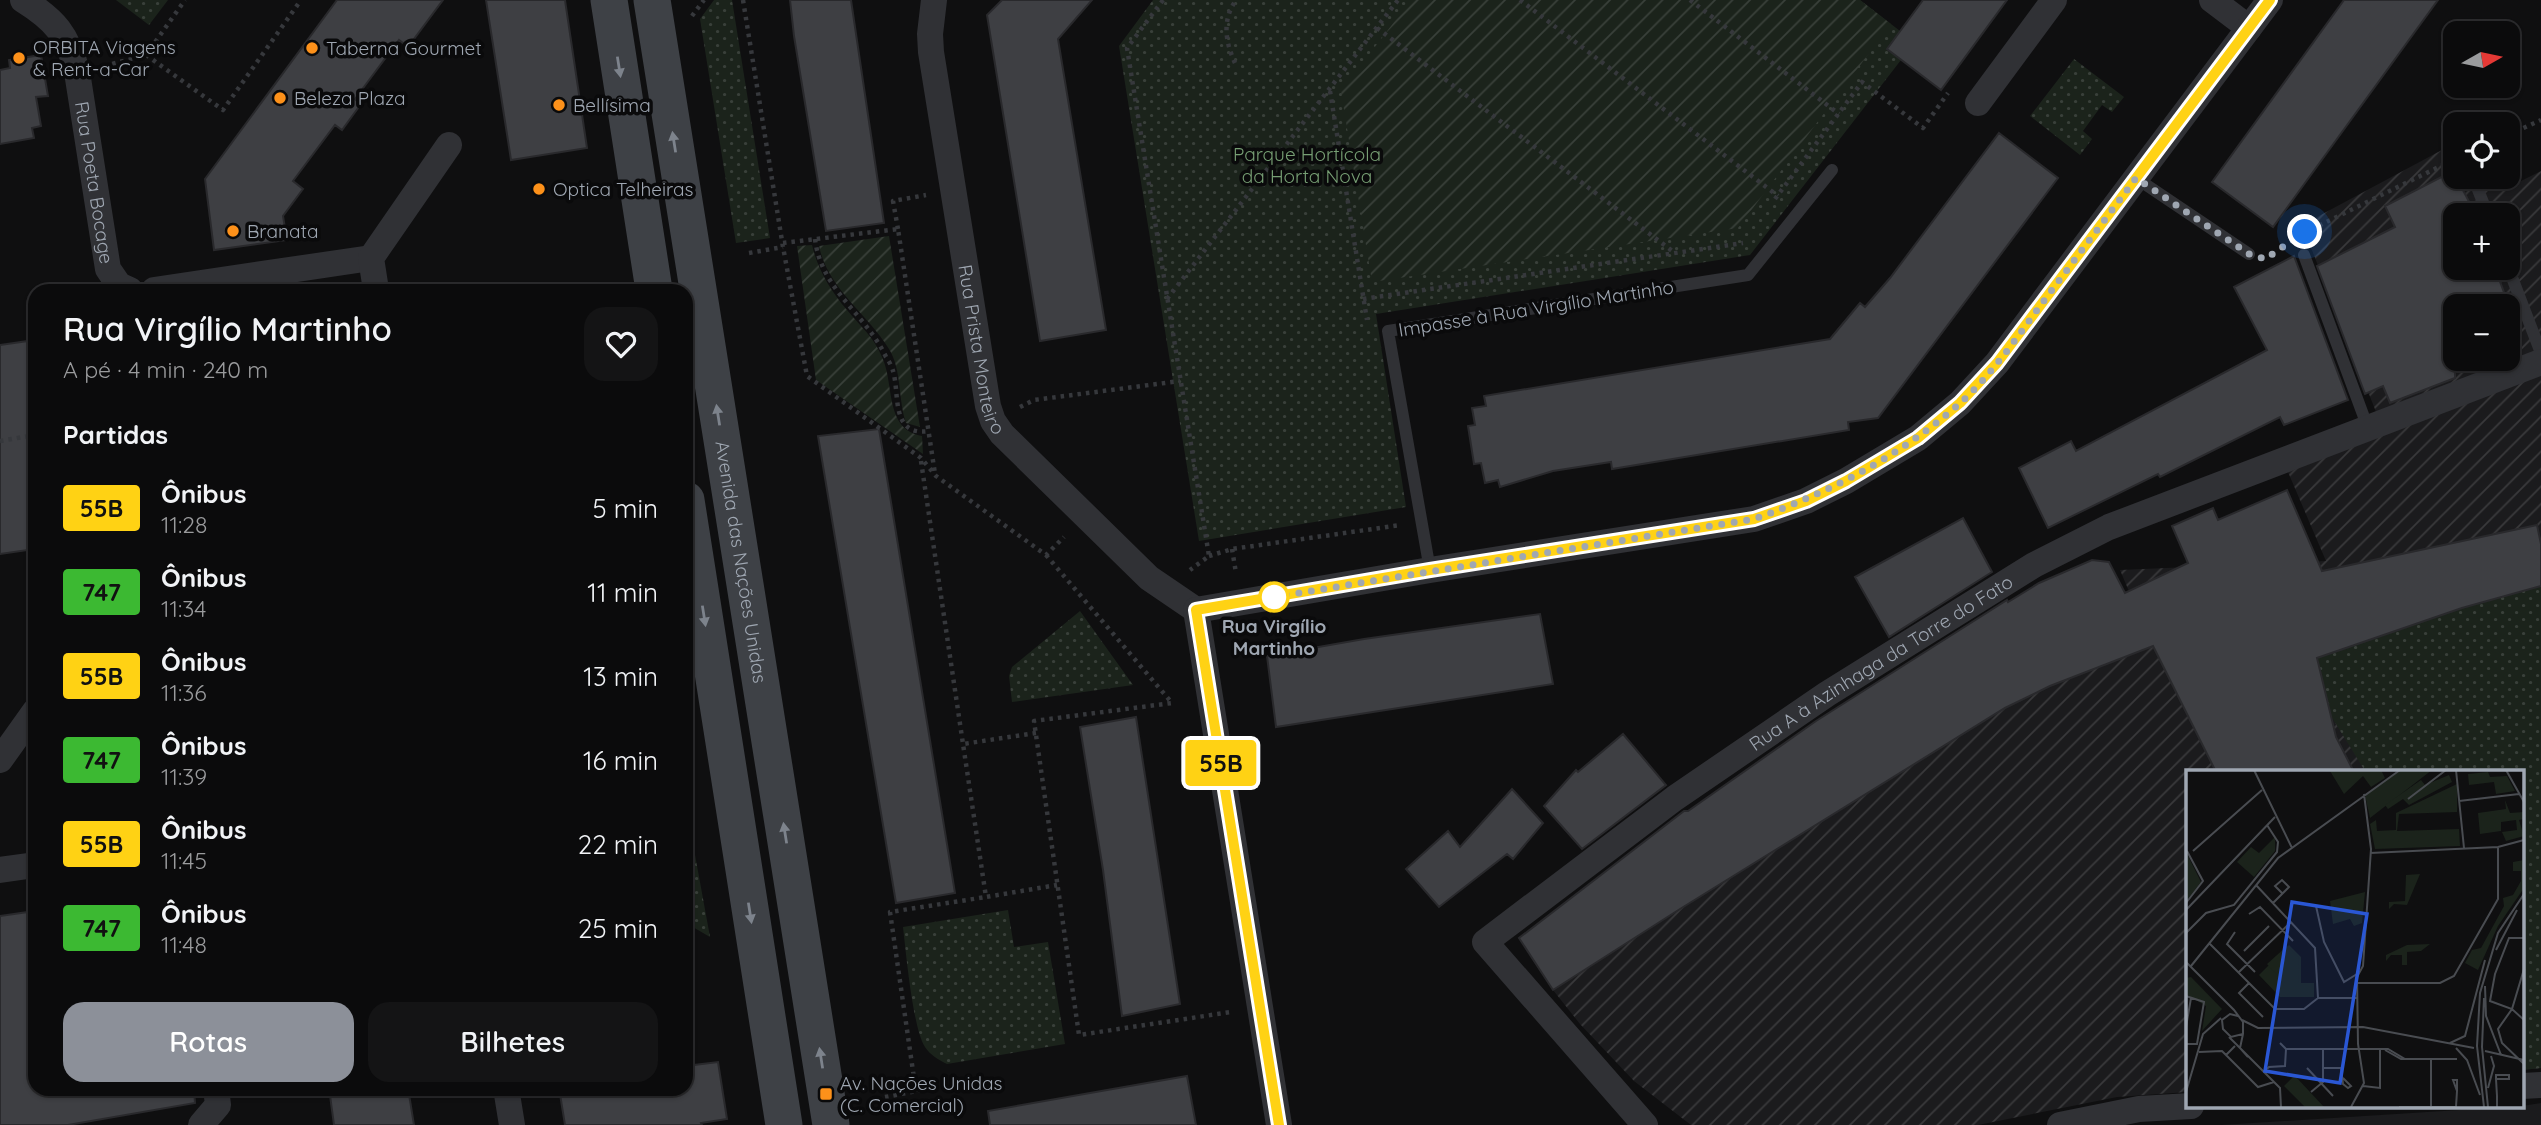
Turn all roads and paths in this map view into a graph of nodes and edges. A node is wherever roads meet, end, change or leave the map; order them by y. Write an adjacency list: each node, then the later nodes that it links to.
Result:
1 (23, 0): 22 (street, Rua Poeta Bocage)
2 (185, 0): 20 (path)
3 (301, 0): 20 (path)
4 (609, 0): 50 (main road, one-way to 50)
5 (652, 0): 92 (main road, Avenida das Nações Unidas, one-way to 5)
6 (704, 0): 17 (path)
7 (744, 0): 40 (path)
8 (934, 0): 33 (street, Rua Prista Monteiro)
9 (1163, 0): 52 (path)
10 (1236, 0): 21 (path)
11 (1398, 0): 18 (path)
12 (1520, 0): 34 (path)
13 (1689, 0): 26 (path)
14 (2054, 0): 25 (street)
15 (2212, 0): 19 (street)
16 (2270, 0): 19 (street)
17 (692, 16)
18 (1377, 28): 24 (path); 42 (path)
19 (2249, 28): 32 (street)
20 (146, 55): 22 (path)
21 (1235, 63)
22 (77, 72): 47 (street, Rua Poeta Bocage)
23 (1952, 87): 26 (path)
24 (1330, 91): 51 (path); 52 (path)
25 (1978, 103)
26 (1839, 114): 34 (path)
27 (2541, 120): 28 (path)
28 (2520, 130)
29 (449, 145): 45 (street)
30 (2443, 165): 39 (path)
31 (1832, 170): 66 (lane, Impasse à Rua Virgílio Martinho)
32 (2136, 178): 43 (lane); 71 (street)
33 (953, 191): 36 (path); 57 (street, Rua Prista Monteiro)
34 (1778, 196): 35 (path)
35 (1771, 205)
36 (898, 229): 38 (path); 59 (path)
37 (1750, 234): 42 (path)
38 (815, 239): 40 (path); 59 (path)
39 (2295, 239)
40 (783, 245): 41 (path); 62 (path)
41 (749, 253)
42 (1675, 253): 51 (path)
43 (2249, 254)
44 (2304, 255): 58 (lane)
45 (371, 258): 48 (street); 49 (street)
46 (2513, 280): 54 (lane)
47 (118, 284)
48 (195, 284)
49 (375, 284)
50 (653, 284)
51 (1363, 299): 53 (path)
52 (1167, 300): 56 (path)
53 (1367, 326)
54 (2541, 353)
55 (2541, 362): 58 (street, Rua A à Azinhaga da Torre do Fato)
56 (1180, 381): 57 (path); 70 (path)
57 (993, 421): 65 (street, Rua Prista Monteiro)
58 (2368, 428): 94 (street, Rua A à Azinhaga da Torre do Fato)
59 (929, 431): 63 (path)
60 (28, 436): 61 (path)
61 (0, 441)
62 (921, 458): 63 (path); 76 (path)
63 (936, 476): 69 (path)
64 (1397, 512): 67 (path)
65 (1087, 516): 69 (path); 72 (street, Rua Prista Monteiro)
66 (1422, 522): 67 (path); 71 (lane, Impasse à Rua Virgílio Martinho)
67 (1399, 525): 70 (path)
68 (693, 545): 91 (main road, one-way to 91)
69 (1046, 555): 75 (path)
70 (1209, 556): 72 (path)
71 (1430, 570): 73 (street)
72 (1164, 589): 73 (street, Rua Prista Monteiro)
73 (1196, 610): 82 (street)
74 (28, 721): 77 (street)
75 (1036, 733): 76 (path); 80 (path)
76 (964, 744): 81 (path)
77 (0, 760)
78 (28, 866): 79 (street)
79 (0, 870)
80 (1058, 885): 81 (path); 82 (path)
81 (986, 897): 84 (path)
82 (1260, 1008): 93 (street)
83 (965, 1082): 84 (path)
84 (916, 1092): 87 (path)
85 (217, 1096): 89 (street)
86 (507, 1096): 90 (street)
87 (885, 1097)
88 (2186, 1106): 95 (street)
89 (201, 1125)
90 (512, 1125)
91 (784, 1125)
92 (831, 1125)
93 (1279, 1125)
94 (1645, 1125)
95 (2060, 1125)

